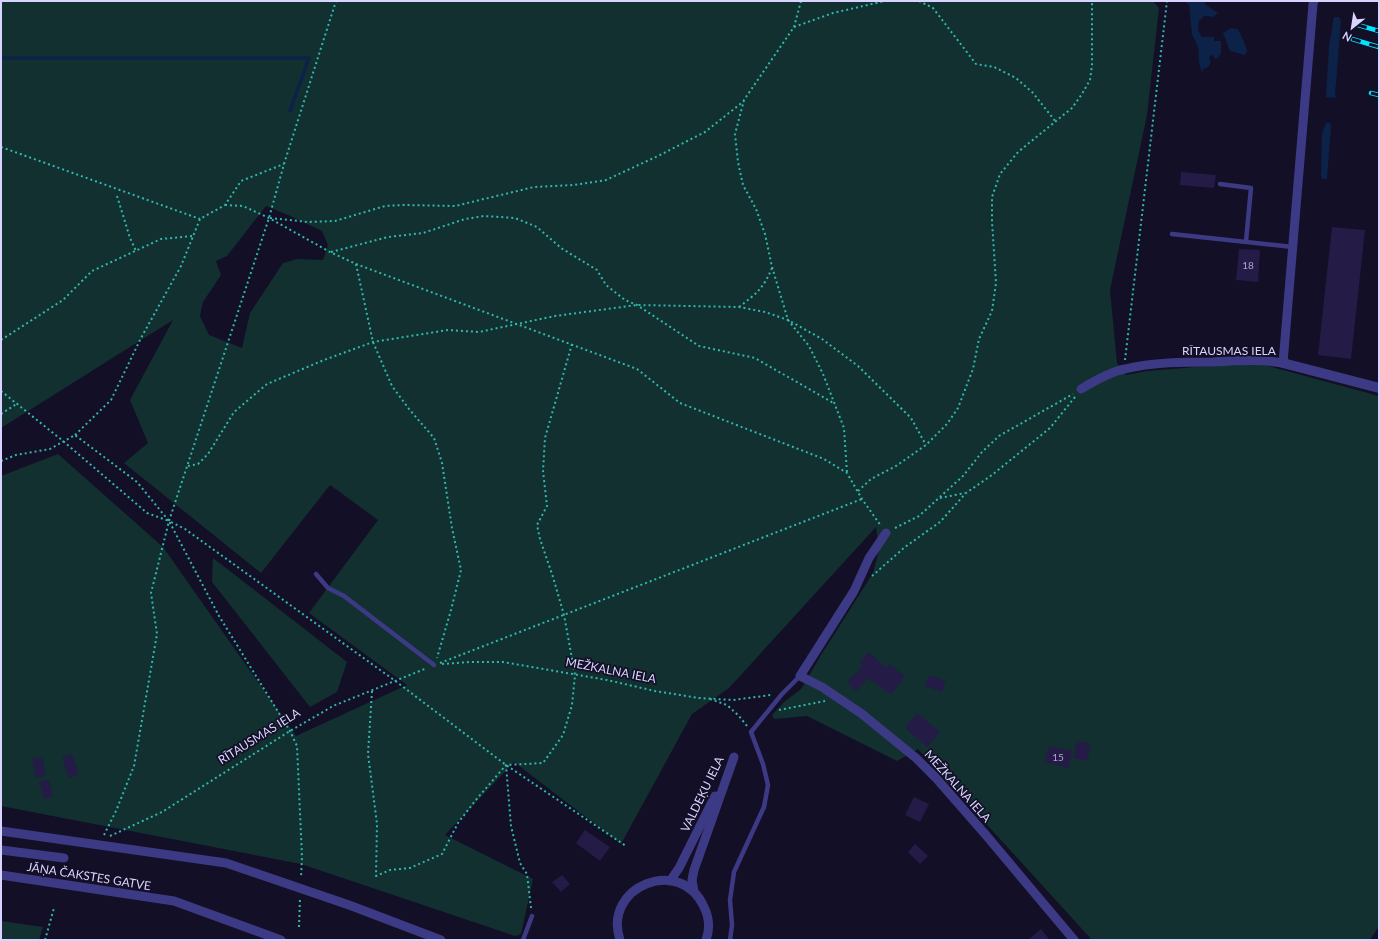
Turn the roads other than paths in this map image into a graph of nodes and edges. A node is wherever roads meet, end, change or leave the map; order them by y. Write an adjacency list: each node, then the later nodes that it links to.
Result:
1 (1314, 1): 5 (street)
2 (1220, 184): 4 (lane)
3 (1172, 234): 4 (lane)
4 (1246, 241): 5 (lane)
5 (1293, 247): 6 (street)
6 (1283, 363): 7 (street, RĪTAUSMAS IELA); 8 (street, RĪTAUSMAS IELA)
7 (1379, 388)
8 (1081, 390)
9 (886, 533): 12 (street)
10 (316, 574): 11 (lane)
11 (434, 665)
12 (800, 676): 25 (lane); 26 (street, MEŽKALNA IELA)
13 (1, 832): 22 (street)
14 (1, 850): 15 (street, JĀŅA ČAKSTES GATVE)
15 (64, 858)
16 (1, 875): 21 (street, JĀŅA ČAKSTES GATVE)
17 (670, 881): 18 (street); 18 (street, VALDEĶU IELA); 20 (street)
18 (694, 892): 24 (street)
19 (532, 916): 23 (lane)
20 (617, 938)
21 (281, 940)
22 (441, 940)
23 (523, 940)
24 (706, 940)
25 (730, 940)
26 (1074, 940)

